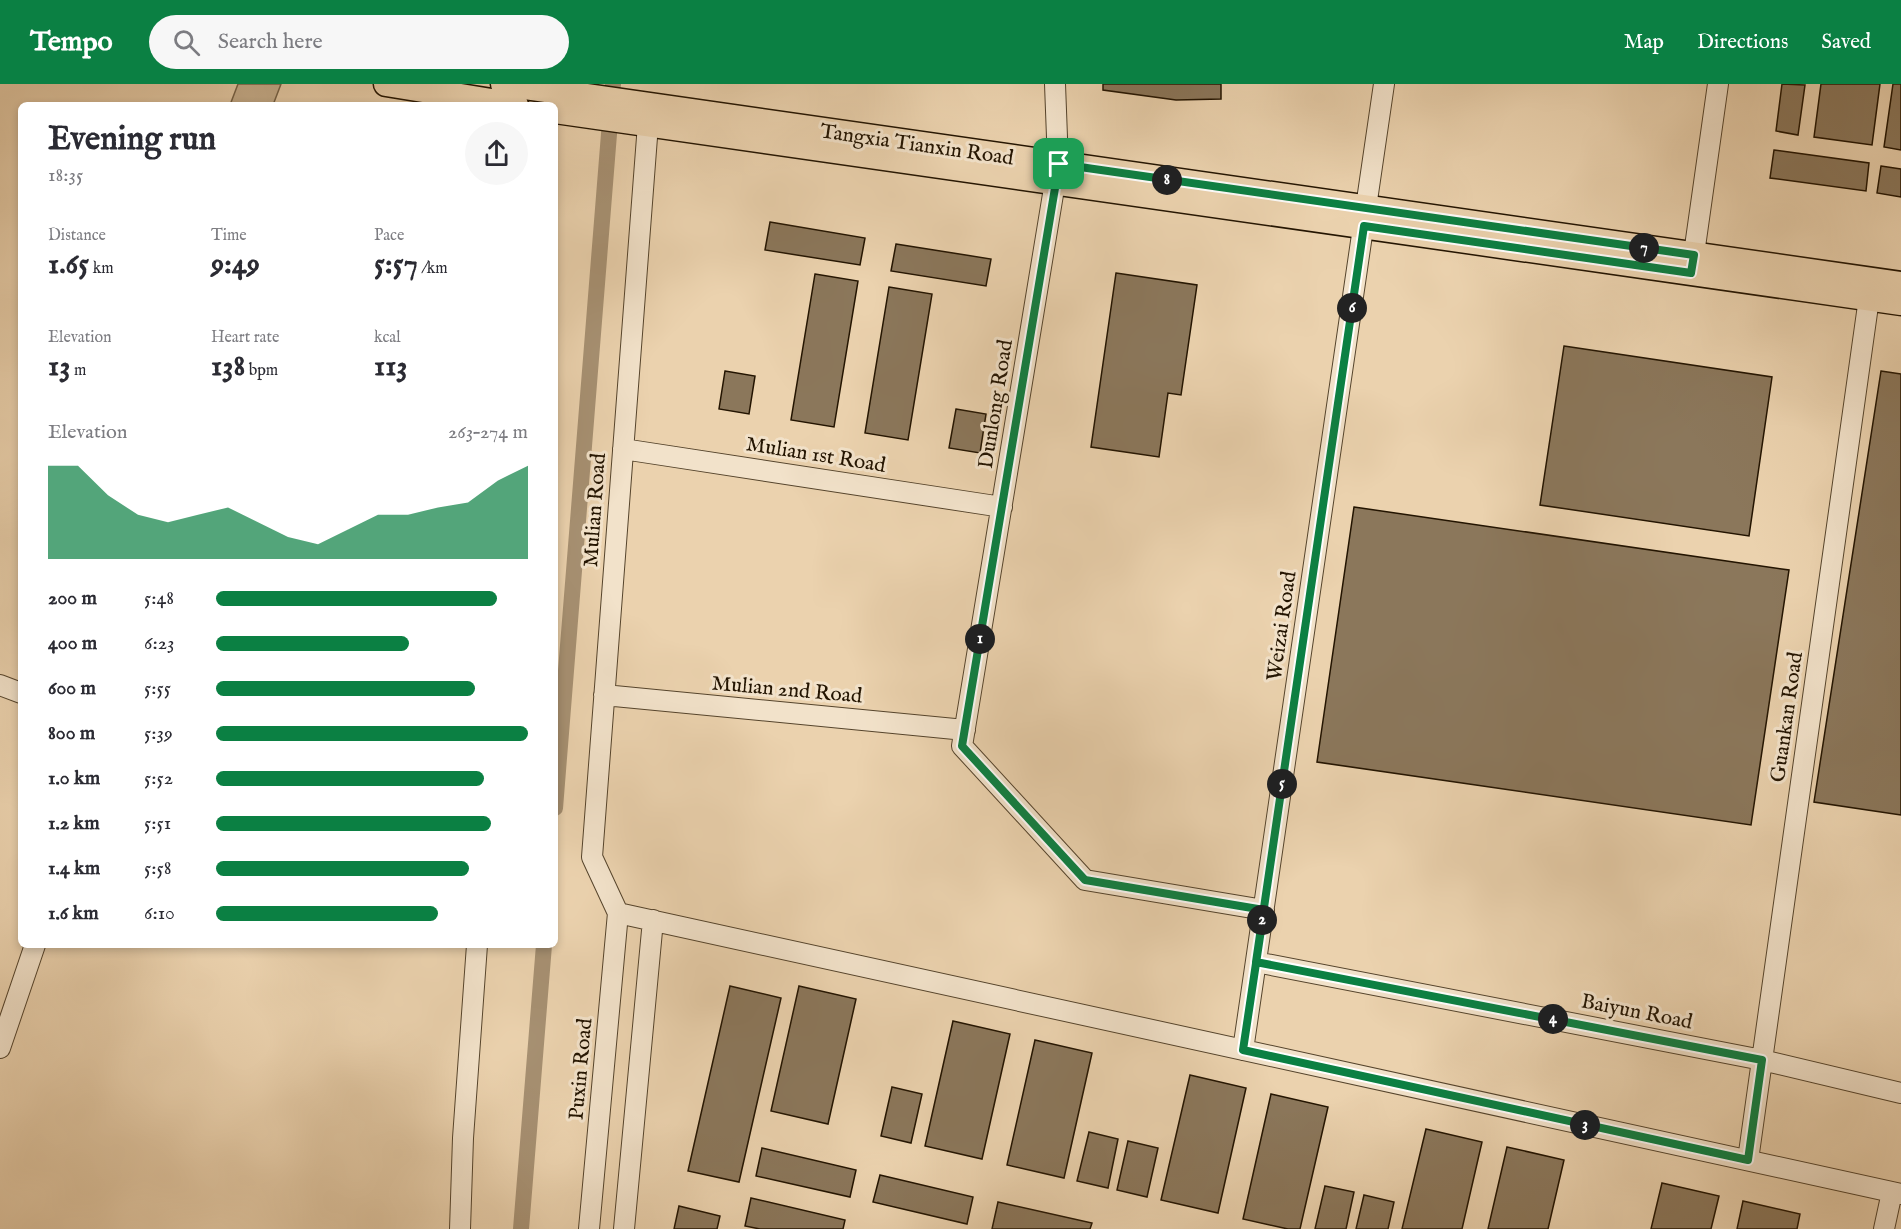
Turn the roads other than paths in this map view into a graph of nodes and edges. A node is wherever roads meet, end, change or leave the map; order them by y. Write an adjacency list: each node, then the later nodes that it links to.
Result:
1 (386, 84): 6 (main road)
2 (503, 84): 7 (main road, Tangxia Tianxin Road)
3 (1055, 84): 9 (street, Dunlong Road)
4 (1384, 84): 10 (street, Weizai Road)
5 (1718, 84): 11 (street)
6 (497, 102)
7 (564, 103): 8 (main road, Tangxia Tianxin Road)
8 (649, 115): 9 (main road, Tangxia Tianxin Road); 15 (street, Mulian Road)
9 (1057, 173): 10 (main road, Tangxia Tianxin Road); 16 (street, Dunlong Road)
10 (1365, 217): 11 (main road, Tangxia Tianxin Road); 21 (street, Weizai Road)
11 (1692, 264): 13 (main road, Tangxia Tianxin Road)
12 (1901, 284): 13 (main road, Tangxia Tianxin Road)
13 (1870, 289): 14 (main road, Tangxia Tianxin Road); 29 (street, Guankan Road)
14 (1901, 303)
15 (623, 448): 16 (street, Mulian 1st Road); 19 (street, Mulian Road)
16 (1002, 507): 20 (street, Dunlong Road)
17 (0, 685): 18 (street)
18 (18, 692)
19 (604, 695): 20 (street, Mulian 2nd Road); 22 (street, Mulian Road)
20 (965, 730): 21 (street)
21 (1264, 910): 26 (street, Weizai Road)
22 (618, 913): 23 (street); 34 (street, Puxin Road)
23 (653, 920): 28 (street); 35 (street)
24 (34, 948): 27 (street)
25 (477, 948): 33 (street)
26 (1256, 962): 28 (street, Weizai Road); 29 (street, Baiyun Road)
27 (0, 1048)
28 (1243, 1050): 31 (street)
29 (1762, 1060): 30 (street, Baiyun Road); 31 (street, Guankan Road)
30 (1901, 1093)
31 (1748, 1160): 32 (street)
32 (1897, 1193): 36 (street)
33 (460, 1229)
34 (589, 1229)
35 (624, 1229)
36 (1884, 1229)

